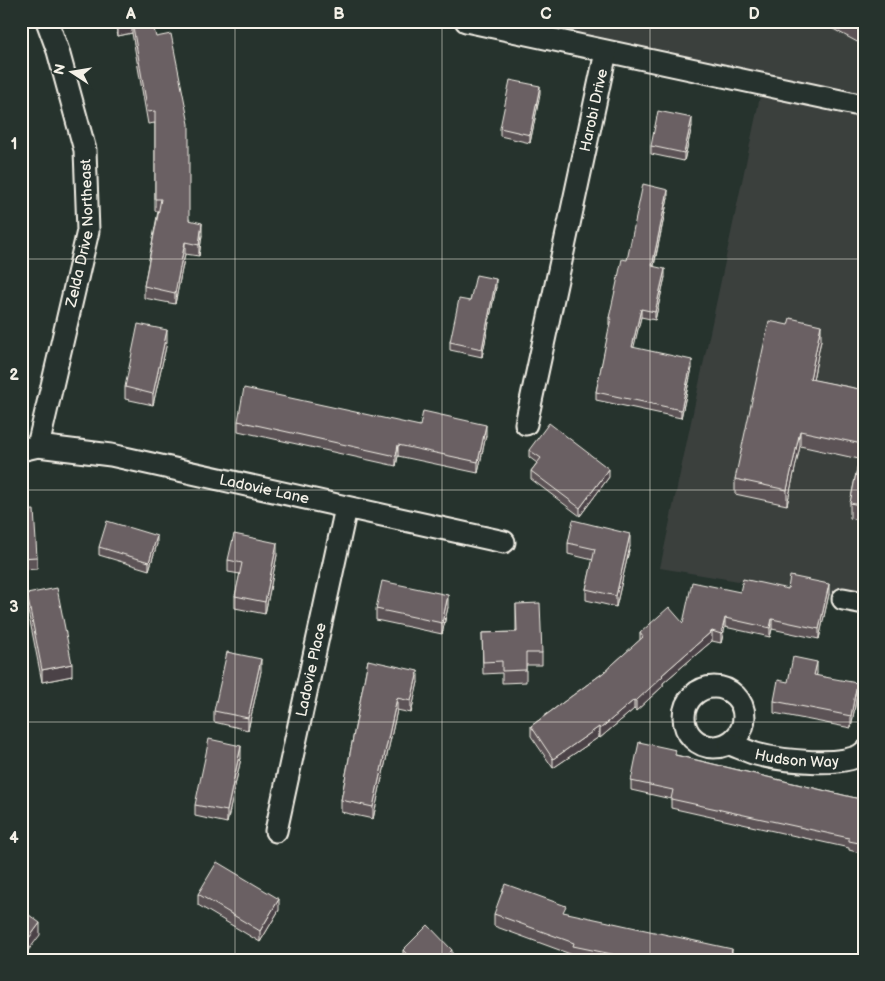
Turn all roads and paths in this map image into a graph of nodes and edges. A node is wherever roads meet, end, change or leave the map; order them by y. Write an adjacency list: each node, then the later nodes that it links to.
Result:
1 (46, 21): 6 (street, Zelda Drive Northeast)
2 (466, 21): 3 (street)
3 (606, 52): 4 (street, Harobi Drive); 5 (street, Harobi Drive)
4 (864, 106)
5 (526, 424)
6 (30, 448): 7 (street, Ladovie Lane)
7 (346, 508): 8 (street, Ladovie Lane); 13 (street, Ladovie Place)
8 (504, 542)
9 (843, 599): 10 (street)
10 (864, 603)
11 (730, 744): 12 (street, Hudson Way)
12 (864, 752)
13 (276, 831)

